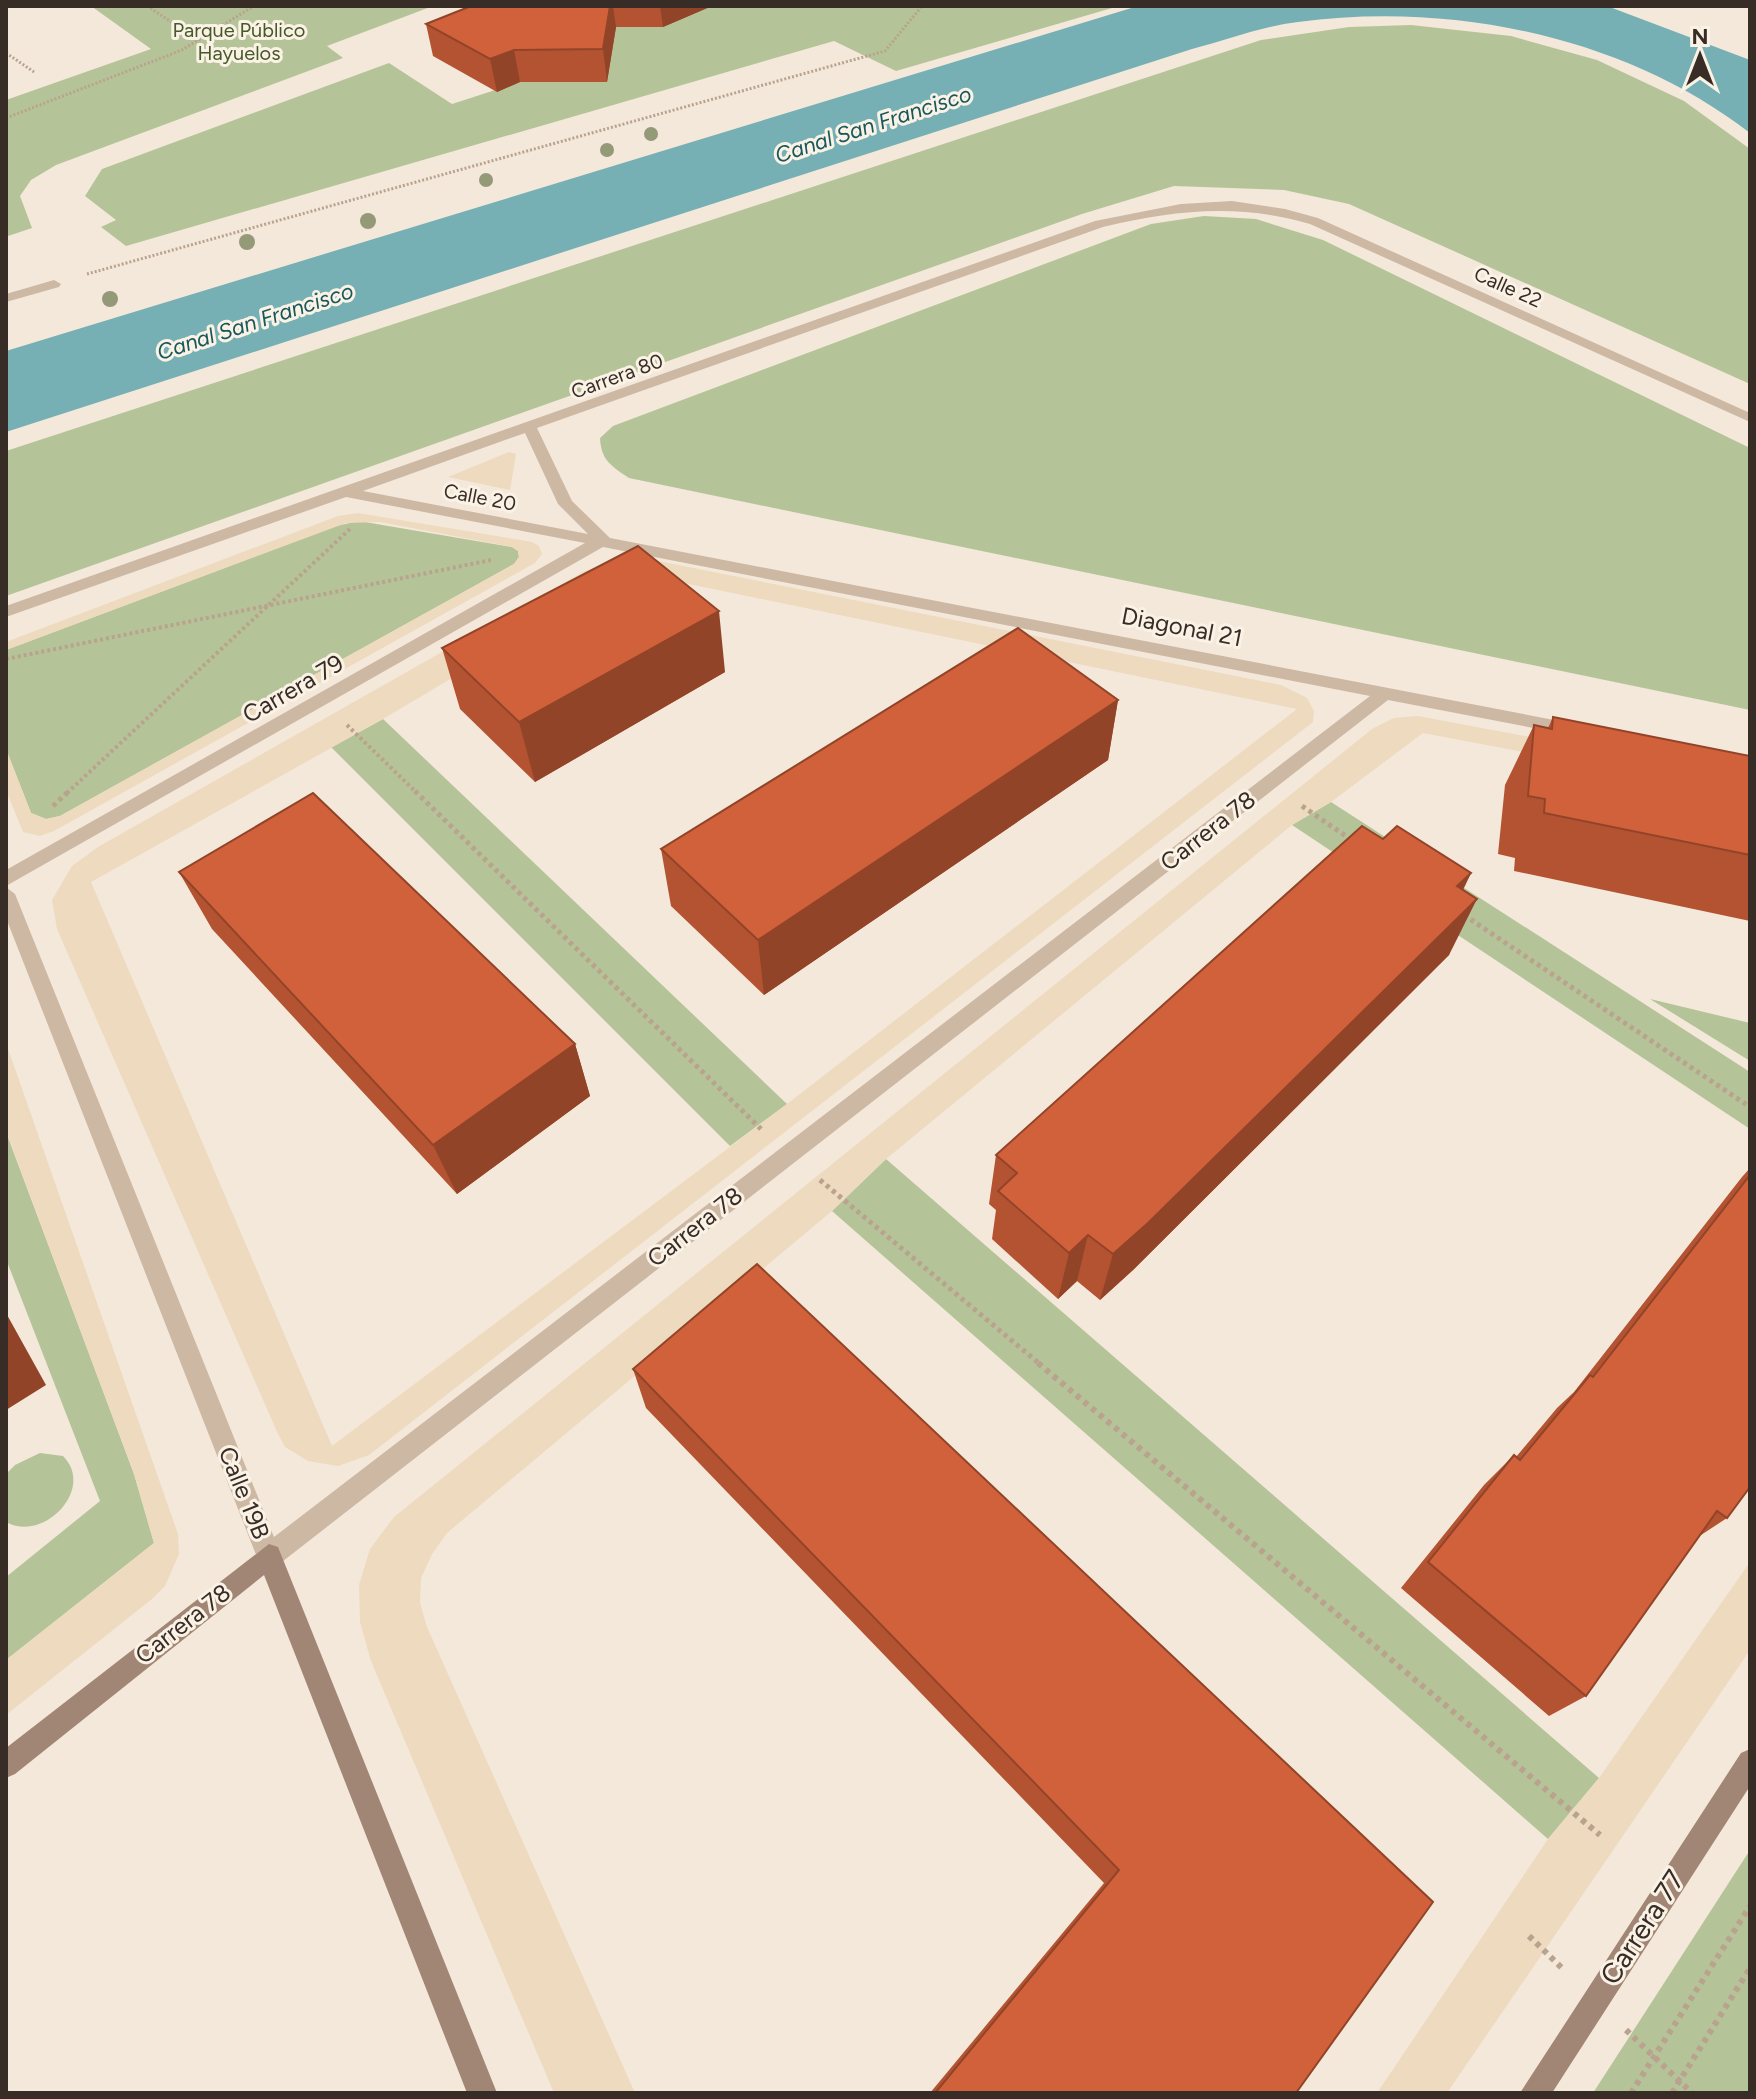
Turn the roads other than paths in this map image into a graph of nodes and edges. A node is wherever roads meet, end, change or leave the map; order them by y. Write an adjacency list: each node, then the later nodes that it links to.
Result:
1 (1246, 206): 4 (street, Calle 22); 5 (street, Carrera 80)
2 (54, 284): 3 (street)
3 (6, 298)
4 (1750, 418)
5 (530, 428): 6 (street, Carrera 80); 7 (street)
6 (350, 493): 7 (street, Calle 20); 8 (street, Carrera 80)
7 (603, 540): 9 (street, Diagonal 21); 11 (street, Carrera 79)
8 (6, 612)
9 (1387, 692): 10 (street, Diagonal 21); 13 (street, Carrera 78)
10 (1599, 734)
11 (6, 879)
12 (6, 894): 13 (street, Calle 19B)
13 (269, 1556): 15 (street, Carrera 78); 16 (street, Calle 19B)
14 (1750, 1762): 17 (street, Carrera 77)
15 (6, 1765)
16 (482, 2093)
17 (1535, 2093)

